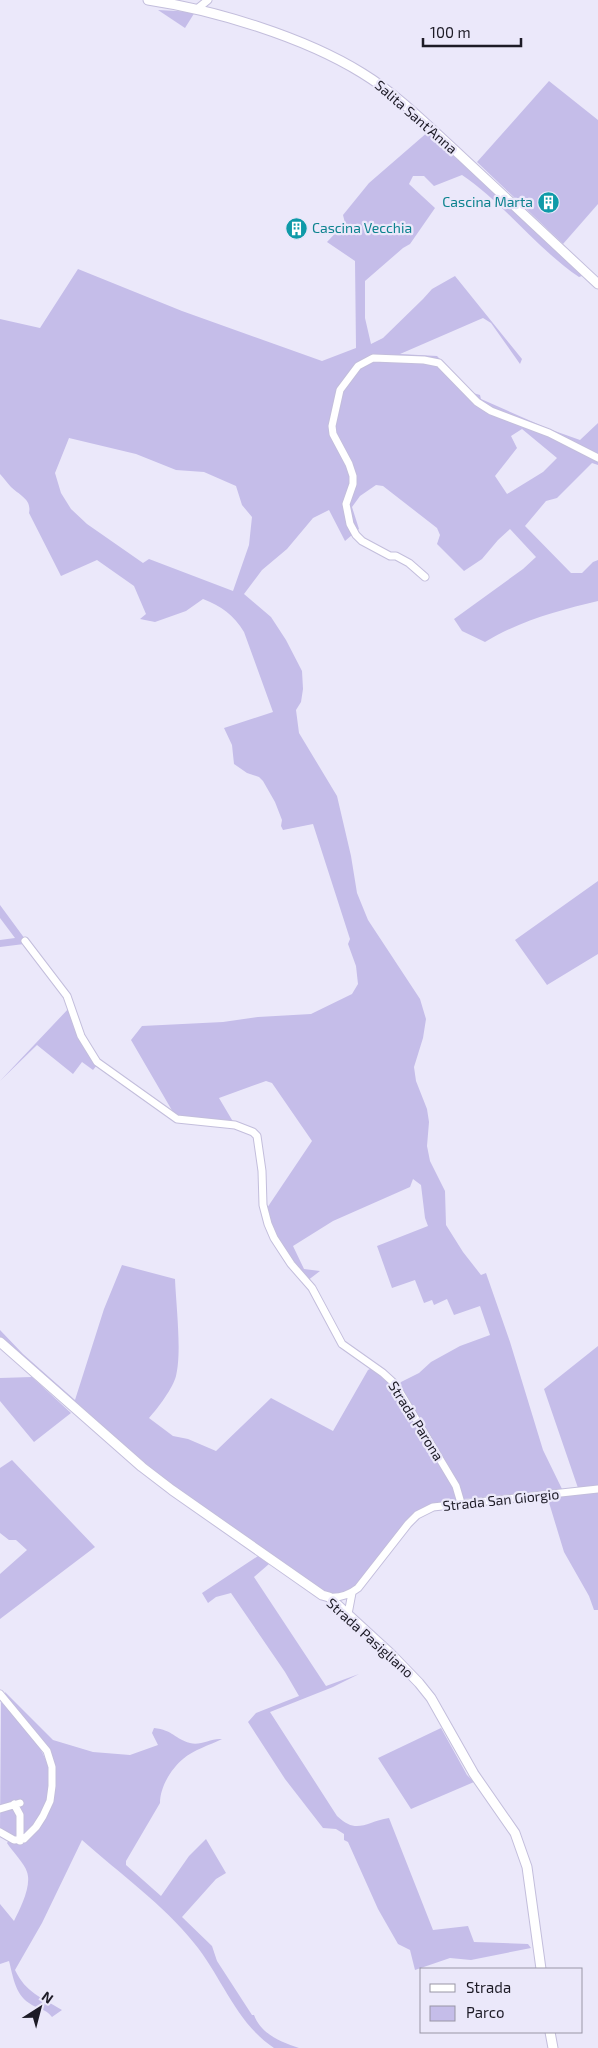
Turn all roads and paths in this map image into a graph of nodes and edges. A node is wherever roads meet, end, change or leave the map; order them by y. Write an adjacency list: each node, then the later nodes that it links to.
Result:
1 (148, 0): 3 (street, Salita Sant'Anna)
2 (208, 0): 3 (street)
3 (194, 8): 4 (street, Salita Sant'Anna)
4 (598, 284)
5 (598, 458): 6 (street)
6 (425, 577)
7 (25, 941): 10 (street, Strada Parona)
8 (0, 1342): 12 (street, Strada Pasigliano)
9 (598, 1489): 10 (street, Strada San Giorgio)
10 (461, 1503): 11 (street, Strada San Giorgio)
11 (352, 1593): 12 (street); 13 (street)
12 (329, 1597): 13 (street, Strada Pasigliano)
13 (348, 1614): 18 (street, Strada Pasigliano)
14 (1, 1696): 17 (street)
15 (0, 1809): 17 (street)
16 (0, 1832): 17 (street)
17 (20, 1840)
18 (541, 1968)
19 (550, 2033): 20 (street)
20 (553, 2048)

